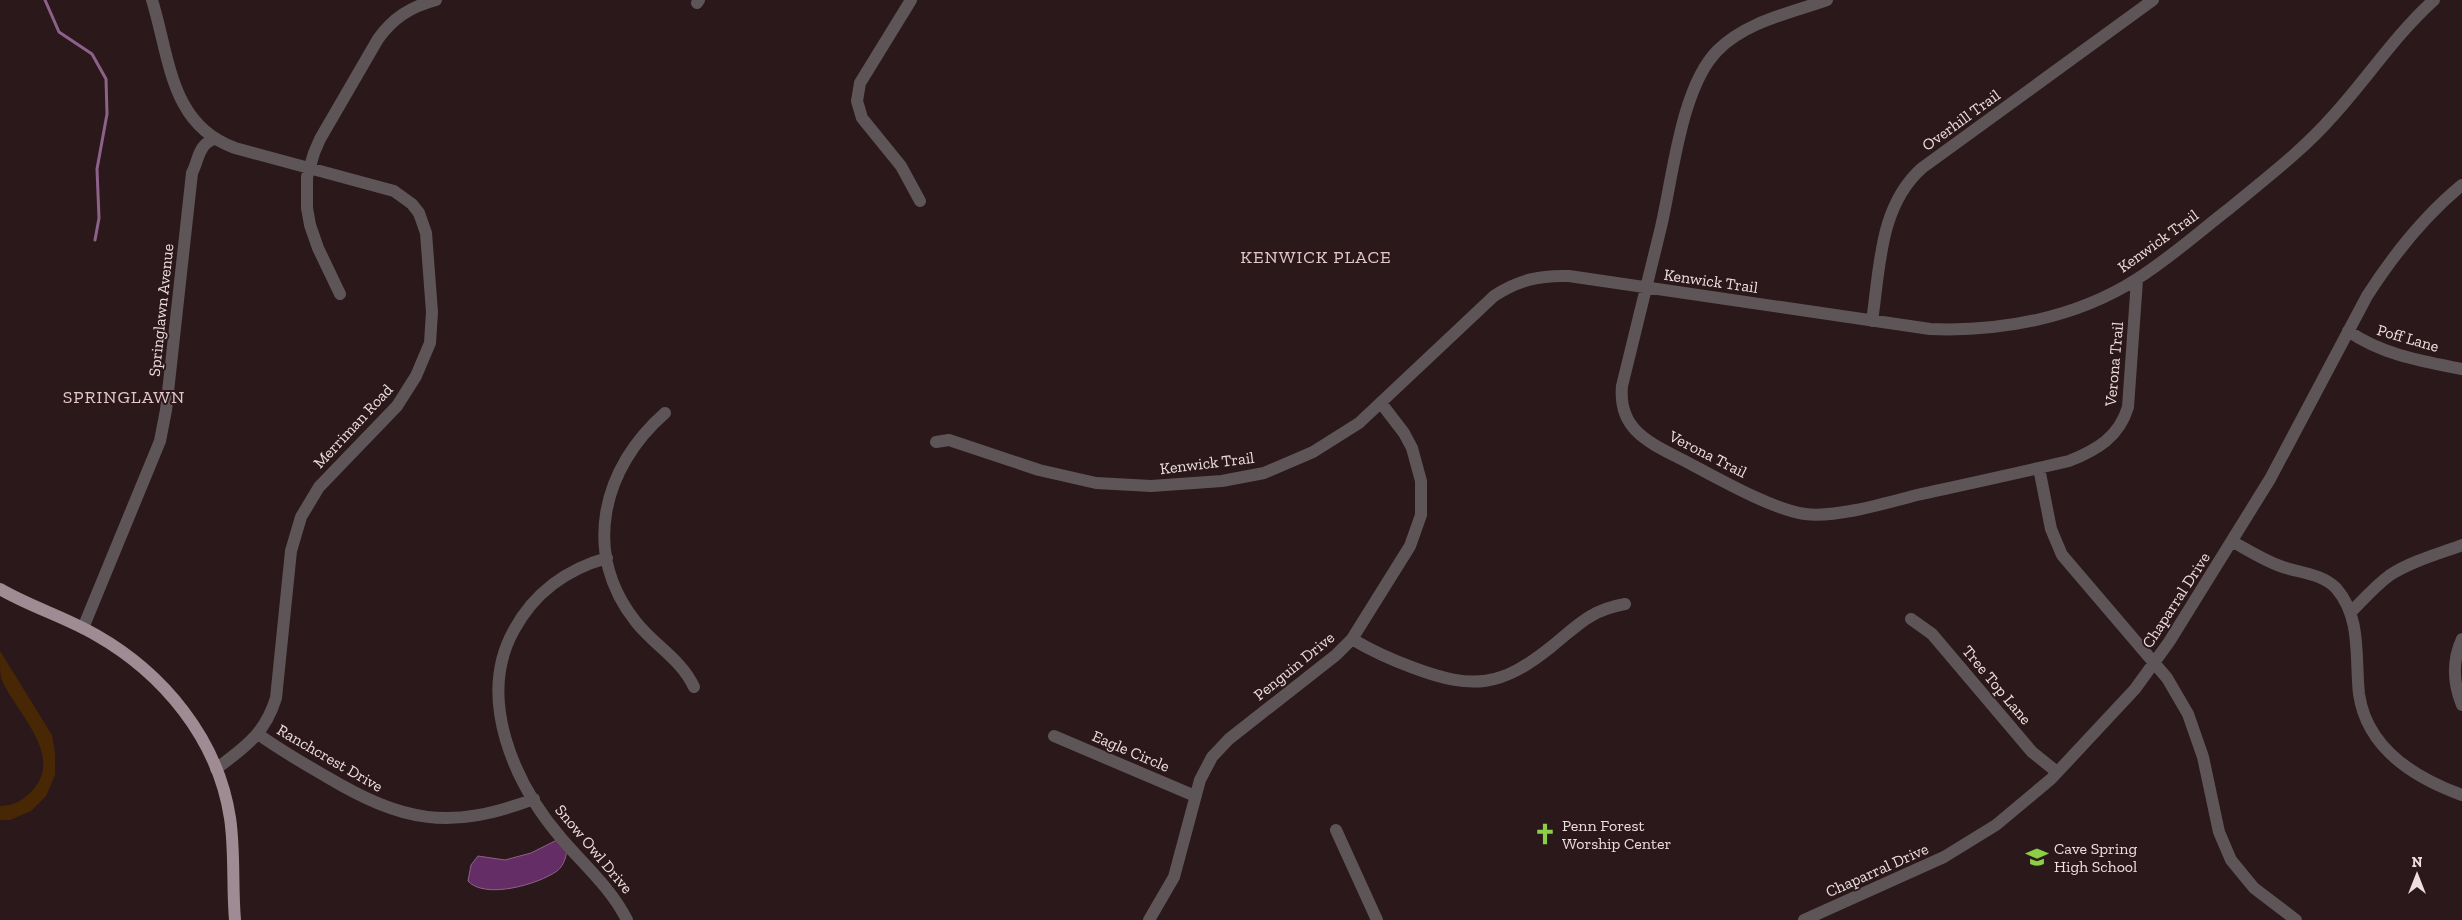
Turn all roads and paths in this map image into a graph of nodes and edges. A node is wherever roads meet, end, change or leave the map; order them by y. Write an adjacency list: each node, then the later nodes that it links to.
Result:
1 (152, 0): 7 (street, Merriman Road)
2 (436, 0): 8 (street)
3 (911, 0): 10 (street)
4 (1827, 0): 12 (street, Verona Trail)
5 (2153, 0): 14 (street, Overhill Trail)
6 (2434, 0): 11 (street, Kenwick Trail)
7 (214, 139): 8 (street, Merriman Road); 28 (street, Springlawn Avenue)
8 (309, 168): 13 (street); 34 (street, Merriman Road)
9 (2462, 185): 15 (street, Chaparral Drive)
10 (920, 201)
11 (2137, 280): 14 (street, Kenwick Trail); 20 (street, Verona Trail)
12 (1646, 288): 14 (street, Kenwick Trail); 17 (street, Kenwick Trail); 20 (street, Verona Trail)
13 (340, 294)
14 (1872, 321)
15 (2348, 331): 16 (street, Poff Lane); 21 (street, Chaparral Drive)
16 (2462, 369)
17 (1381, 403): 19 (street, Kenwick Trail); 29 (street, Penguin Drive)
18 (665, 413): 23 (street)
19 (936, 442)
20 (2039, 468): 31 (street)
21 (2233, 542): 26 (street); 31 (street, Chaparral Drive)
22 (2462, 545): 26 (street)
23 (607, 558): 32 (street); 40 (street, Snow Owl Drive)
24 (0, 589): 28 (main road)
25 (1624, 604): 29 (street)
26 (2350, 613): 38 (street)
27 (1911, 619): 37 (street, Tree Top Lane)
28 (83, 628): 36 (main road)
29 (1352, 639): 39 (street, Penguin Drive)
30 (2462, 639): 33 (street)
31 (2154, 663): 37 (street, Chaparral Drive); 42 (street)
32 (694, 687)
33 (2462, 705)
34 (258, 734): 36 (street, Merriman Road); 40 (street, Ranchcrest Drive)
35 (1054, 736): 39 (street, Eagle Circle)
36 (216, 769): 43 (main road)
37 (2057, 772): 47 (street, Chaparral Drive)
38 (2462, 795)
39 (1196, 796): 45 (street, Penguin Drive)
40 (534, 798): 44 (street, Snow Owl Drive)
41 (1336, 830): 46 (street)
42 (2291, 919)
43 (235, 920)
44 (628, 920)
45 (1149, 920)
46 (1377, 920)
47 (1804, 920)

